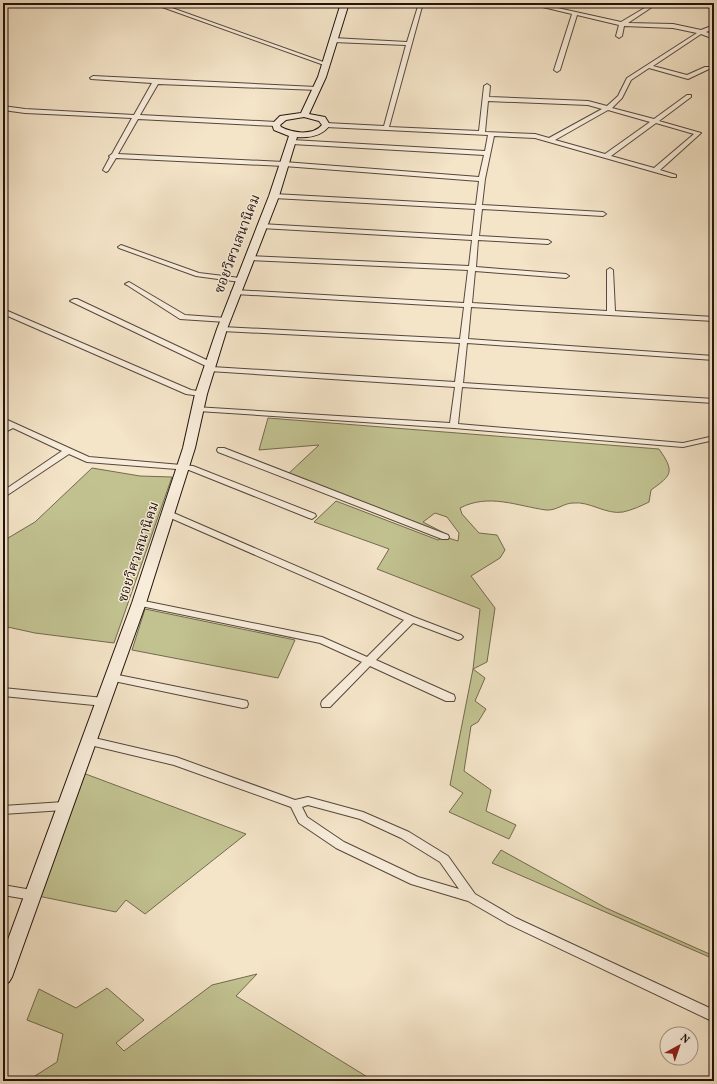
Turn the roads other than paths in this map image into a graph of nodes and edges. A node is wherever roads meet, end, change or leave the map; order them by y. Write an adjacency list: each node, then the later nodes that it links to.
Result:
1 (153, 3): 16 (street)
2 (345, 3): 14 (street)
3 (421, 3): 15 (street)
4 (528, 3): 8 (street)
5 (656, 3): 9 (street)
6 (709, 3): 7 (street)
7 (714, 8)
8 (575, 13): 9 (street); 19 (street)
9 (622, 24): 11 (street); 12 (street)
10 (714, 27): 11 (street)
11 (701, 32): 13 (street); 17 (street)
12 (619, 36)
13 (714, 37)
14 (334, 40): 15 (street); 16 (street)
15 (408, 44): 33 (street)
16 (326, 64): 23 (street)
17 (647, 66): 18 (street); 27 (street)
18 (707, 68)
19 (557, 70)
20 (93, 78): 21 (street)
21 (156, 82): 23 (street); 29 (street)
22 (487, 86): 25 (street)
23 (316, 90): 28 (street)
24 (689, 96): 30 (street)
25 (487, 99): 27 (street); 34 (street)
26 (3, 108): 29 (street)
27 (608, 108): 30 (street); 37 (street)
28 (304, 115): 31 (street); 32 (street)
29 (135, 116): 31 (street); 39 (street)
30 (653, 121): 40 (street); 43 (street)
31 (276, 124): 36 (street)
32 (326, 125): 33 (street); 36 (street)
33 (386, 128): 34 (street)
34 (482, 134): 35 (street)
35 (491, 135): 37 (street); 38 (street)
36 (293, 138): 38 (street); 41 (street, ซอยวิศวเสนานิคม)
37 (550, 140): 40 (street)
38 (488, 153): 45 (street)
39 (112, 156): 41 (street); 42 (street)
40 (606, 156): 43 (street)
41 (284, 164): 45 (street); 46 (street, ซอยวิศวเสนานิคม)
42 (106, 170)
43 (656, 170): 44 (street)
44 (674, 176)
45 (482, 179): 47 (street)
46 (274, 196): 47 (street); 49 (street, ซอยวิศวเสนานิคม)
47 (479, 208): 48 (street); 50 (street)
48 (603, 214)
49 (261, 226): 50 (street); 53 (street, ซอยวิศวเสนานิคม)
50 (476, 237): 51 (street); 54 (street)
51 (548, 242)
52 (121, 247): 58 (street)
53 (248, 258): 54 (street); 58 (street, ซอยวิศวเสนานิคม)
54 (472, 269): 56 (street); 60 (street)
55 (610, 270): 62 (street)
56 (566, 276)
57 (129, 284): 64 (street)
58 (238, 286): 60 (street); 64 (street, ซอยวิศวเสนานิคม)
59 (74, 301): 67 (street)
60 (468, 304): 62 (street); 65 (street)
61 (3, 311): 69 (street)
62 (611, 312): 63 (street)
63 (714, 319)
64 (224, 324): 65 (street); 67 (street, ซอยวิศวเสนานิคม)
65 (464, 341): 66 (street); 68 (street)
66 (714, 358)
67 (209, 367): 68 (street); 69 (street, ซอยวิศวเสนานิคม)
68 (459, 386): 70 (street); 74 (street)
69 (201, 394): 71 (street, ซอยวิศวเสนานิคม)
70 (714, 401)
71 (198, 409): 74 (street); 79 (street, ซอยวิศวเสนานิคม)
72 (3, 420): 73 (street)
73 (13, 424): 75 (street); 77 (street)
74 (454, 426): 76 (street)
75 (3, 431)
76 (714, 438)
77 (69, 450): 79 (street); 80 (street)
78 (221, 450): 83 (street)
79 (182, 468): 81 (street, ซอยวิศวเสนานิคม); 82 (street)
80 (3, 495)
81 (169, 514): 84 (street, ซอยวิศวเสนานิคม); 85 (street)
82 (312, 516)
83 (445, 537)
84 (139, 603): 87 (street); 88 (street, ซอยวิศวเสนานิคม)
85 (411, 619): 86 (street); 87 (street)
86 (458, 637)
87 (369, 661): 90 (street); 93 (street)
88 (113, 678): 91 (street, ซอยวิศวเสนานิคม); 92 (street)
89 (3, 692): 91 (street)
90 (450, 698)
91 (104, 702): 94 (street, ซอยวิศวเสนานิคม)
92 (243, 704)
93 (326, 704)
94 (90, 741): 95 (street); 96 (street, ซอยวิศวเสนานิคม)
95 (295, 804): 100 (street); 100 (street)
96 (64, 806): 97 (street); 99 (street, ซอยวิศวเสนานิคม)
97 (3, 810)
98 (3, 890): 99 (street)
99 (32, 895): 101 (street, ซอยวิศวเสนานิคม)
100 (471, 897): 102 (street)
101 (4, 972)
102 (714, 1016)

